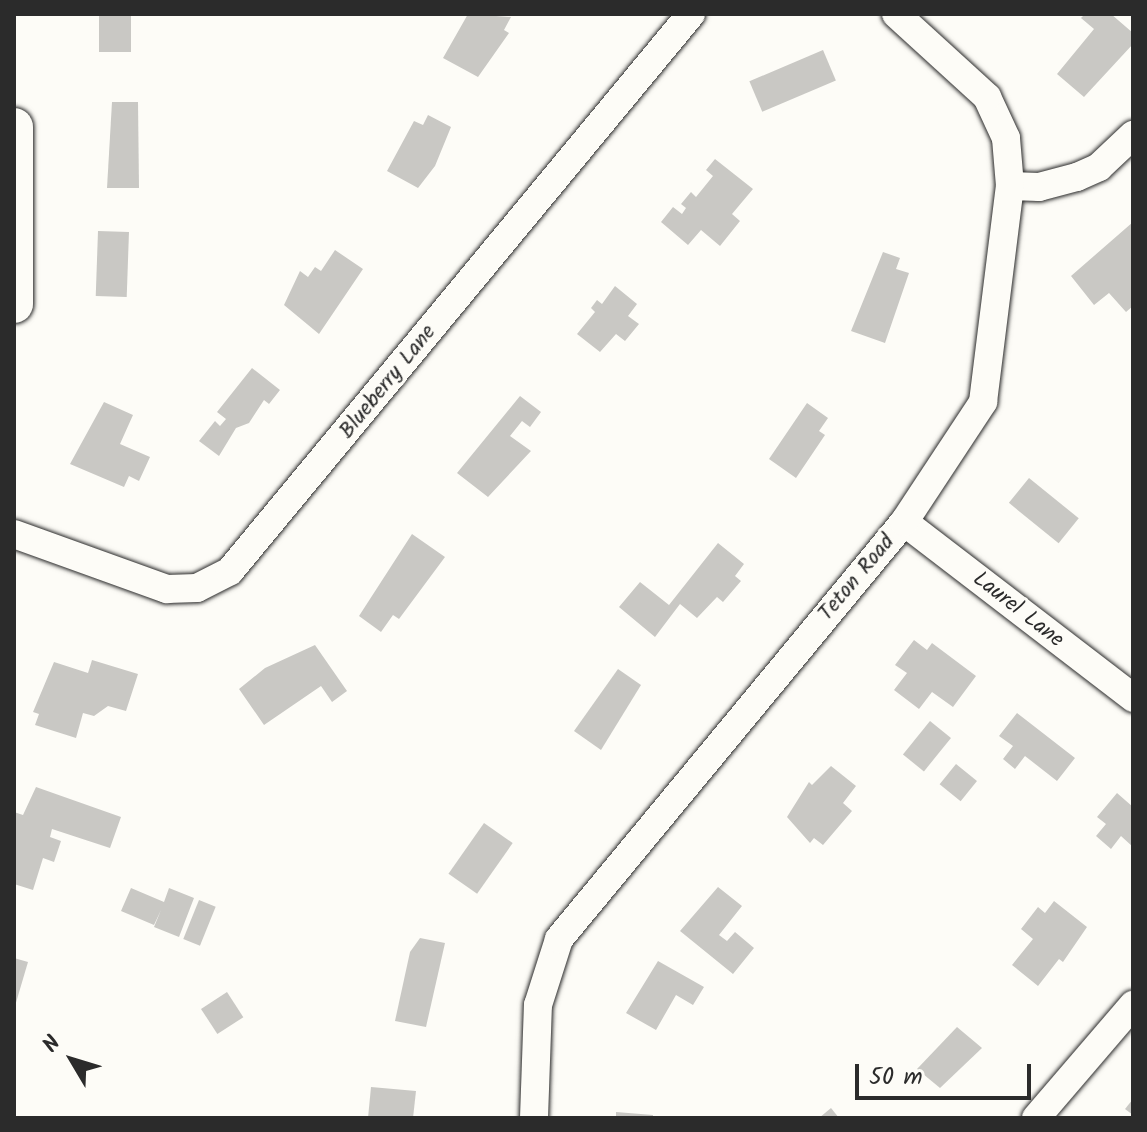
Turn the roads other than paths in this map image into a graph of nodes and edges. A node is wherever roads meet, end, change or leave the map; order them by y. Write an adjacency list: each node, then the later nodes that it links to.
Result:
1 (691, 14): 8 (street, Blueberry Lane)
2 (896, 14): 5 (street, Teton Road)
3 (14, 127): 6 (main road)
4 (1133, 135): 5 (street)
5 (1010, 186): 7 (street, Teton Road)
6 (14, 304)
7 (904, 522): 9 (street, Laurel Lane); 11 (street, Teton Road)
8 (14, 534)
9 (1133, 698)
10 (1133, 1005): 12 (street)
11 (534, 1118)
12 (1036, 1118)

